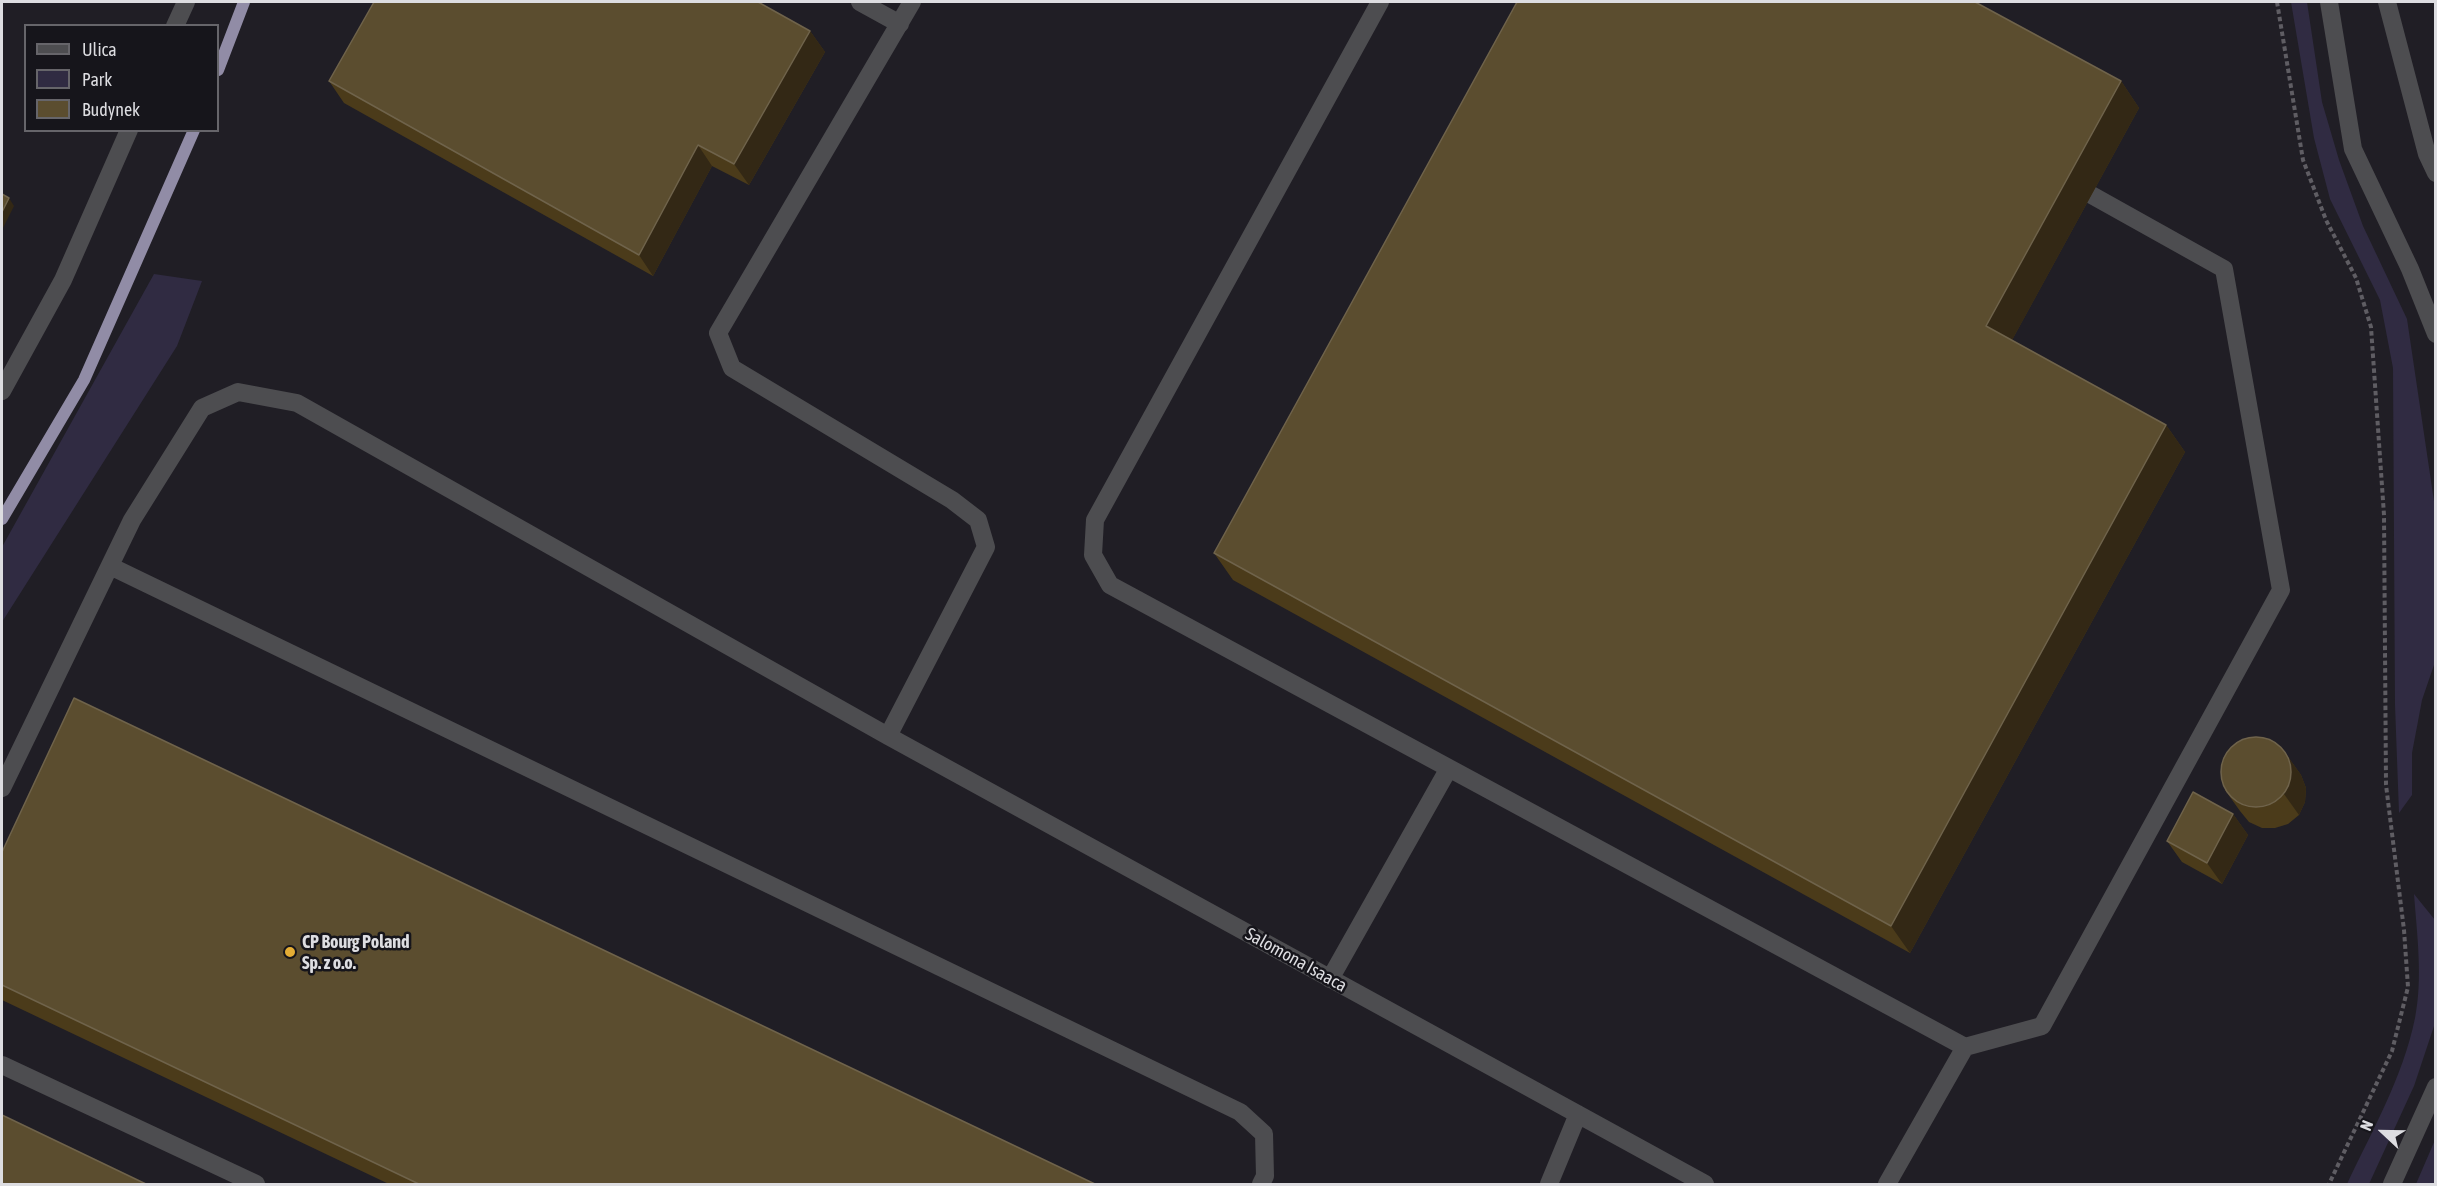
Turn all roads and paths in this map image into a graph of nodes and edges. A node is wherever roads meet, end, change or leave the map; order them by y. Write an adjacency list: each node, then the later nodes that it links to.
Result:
1 (186, 2): 8 (street)
2 (860, 2): 9 (street)
3 (912, 2): 9 (street)
4 (1380, 2): 17 (street)
5 (2277, 2): 29 (path)
6 (2329, 2): 13 (street)
7 (2387, 2): 11 (street)
8 (176, 24)
9 (900, 24): 16 (street)
10 (128, 132): 14 (street)
11 (2436, 173)
12 (2059, 176): 20 (street)
13 (2436, 334)
14 (2, 391)
15 (110, 566): 16 (street, Salomona Isaaca); 18 (street, Salomona Isaaca); 25 (street)
16 (888, 736): 19 (street, Salomona Isaaca)
17 (1449, 768): 19 (street); 20 (street)
18 (2, 788)
19 (1330, 979): 23 (street, Salomona Isaaca)
20 (1965, 1047): 28 (street)
21 (2, 1065): 24 (street)
22 (2436, 1087): 30 (street)
23 (1578, 1114): 26 (street); 27 (street, Salomona Isaaca)
24 (255, 1185)
25 (1261, 1185)
26 (1549, 1185)
27 (1705, 1185)
28 (1887, 1185)
29 (2329, 1185)
30 (2392, 1185)

